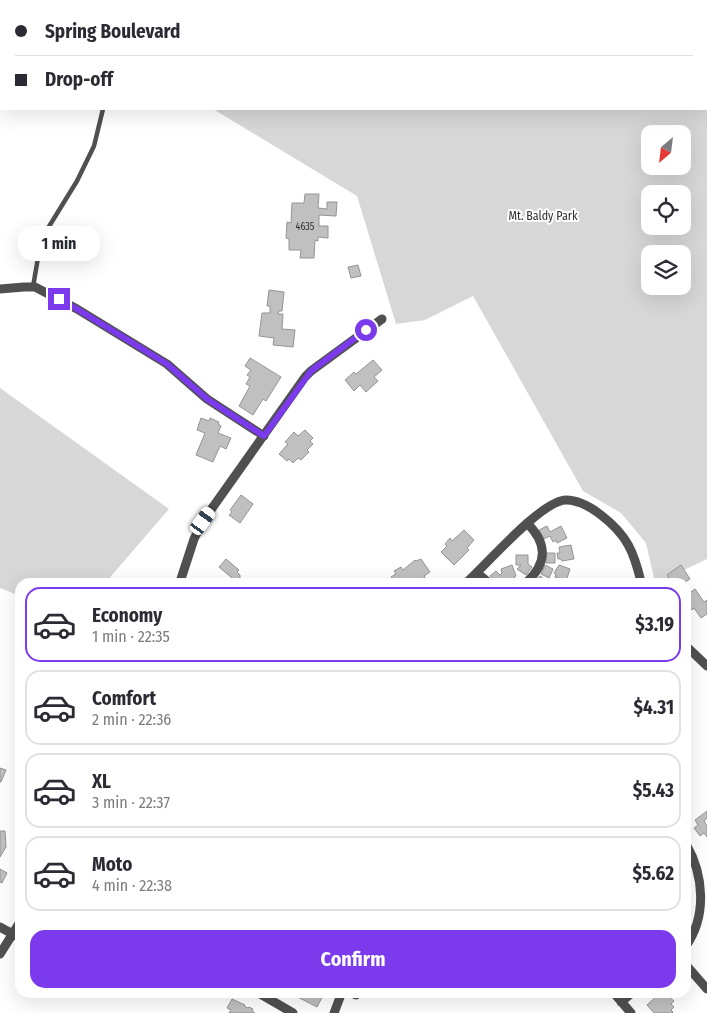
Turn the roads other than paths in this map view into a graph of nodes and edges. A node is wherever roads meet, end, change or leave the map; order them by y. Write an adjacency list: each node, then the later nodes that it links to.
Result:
1 (103, 110): 2 (lane)
2 (33, 287): 3 (street); 5 (street)
3 (0, 290)
4 (382, 319): 5 (street)
5 (264, 436): 8 (street)
6 (527, 523): 7 (street); 11 (street); 12 (street)
7 (478, 573): 9 (street); 10 (street)
8 (181, 578)
9 (472, 578)
10 (484, 578)
11 (530, 578)
12 (639, 578)
13 (691, 651): 14 (street)
14 (707, 666)
15 (691, 853): 18 (street)
16 (0, 927): 17 (street)
17 (15, 935)
18 (691, 936)
19 (15, 938): 20 (street)
20 (0, 954)
21 (691, 971): 22 (street)
22 (707, 989)
23 (267, 998): 28 (street)
24 (340, 998): 29 (street)
25 (618, 998): 27 (street)
26 (626, 998): 27 (street)
27 (621, 1002): 30 (street)
28 (293, 1013)
29 (334, 1013)
30 (631, 1013)

